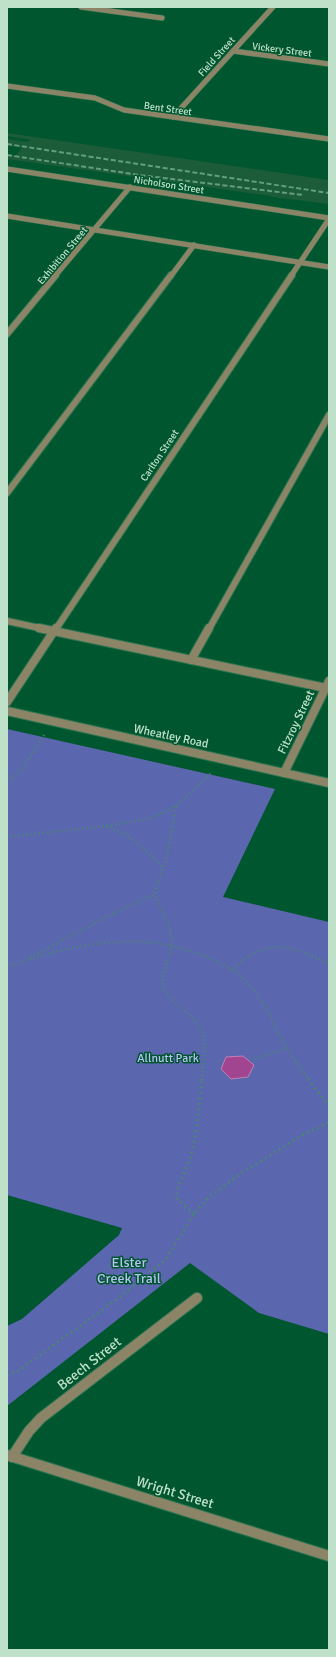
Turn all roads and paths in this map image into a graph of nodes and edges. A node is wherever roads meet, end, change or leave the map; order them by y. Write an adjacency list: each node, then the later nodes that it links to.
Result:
1 (81, 7): 3 (street)
2 (273, 7): 4 (street, Field Street)
3 (162, 18)
4 (232, 51): 5 (street, Vickery Street); 7 (street, Field Street)
5 (329, 64)
6 (7, 86): 7 (street, Bent Street)
7 (173, 117): 8 (street, Bent Street)
8 (329, 139)
9 (7, 169): 10 (street, Nicholson Street)
10 (130, 187): 12 (street, Nicholson Street); 13 (street, Exhibition Street)
11 (7, 216): 13 (street)
12 (329, 218): 15 (street, Carlton Street)
13 (95, 230): 14 (street); 17 (street, Exhibition Street)
14 (194, 245): 15 (street); 19 (street)
15 (300, 262): 16 (street); 21 (street, Carlton Street)
16 (329, 267)
17 (7, 334)
18 (329, 415): 22 (street)
19 (7, 493)
20 (7, 621): 21 (street)
21 (54, 631): 22 (street); 24 (street, Carlton Street)
22 (191, 660): 23 (street)
23 (327, 684): 28 (street, Fitzroy Street)
24 (7, 702)
25 (7, 712): 27 (street, Wheatley Road)
26 (44, 735): 29 (path)
27 (225, 760): 28 (street, Wheatley Road); 31 (path)
28 (284, 773): 30 (street, Wheatley Road)
29 (7, 783)
30 (329, 783)
31 (176, 806): 32 (path); 34 (path)
32 (106, 826): 33 (path); 34 (path)
33 (7, 838)
34 (163, 868): 35 (path)
35 (155, 894): 36 (path); 37 (path)
36 (172, 945): 37 (path); 40 (path); 45 (path)
37 (28, 959): 39 (path)
38 (329, 963): 40 (path)
39 (7, 967)
40 (232, 970): 41 (path)
41 (287, 1048): 42 (path); 43 (path)
42 (254, 1059)
43 (329, 1106)
44 (329, 1123): 45 (path)
45 (194, 1214): 47 (path)
46 (197, 1298): 48 (street, Beech Street)
47 (7, 1375)
48 (10, 1456): 49 (street, Wright Street)
49 (329, 1556)

